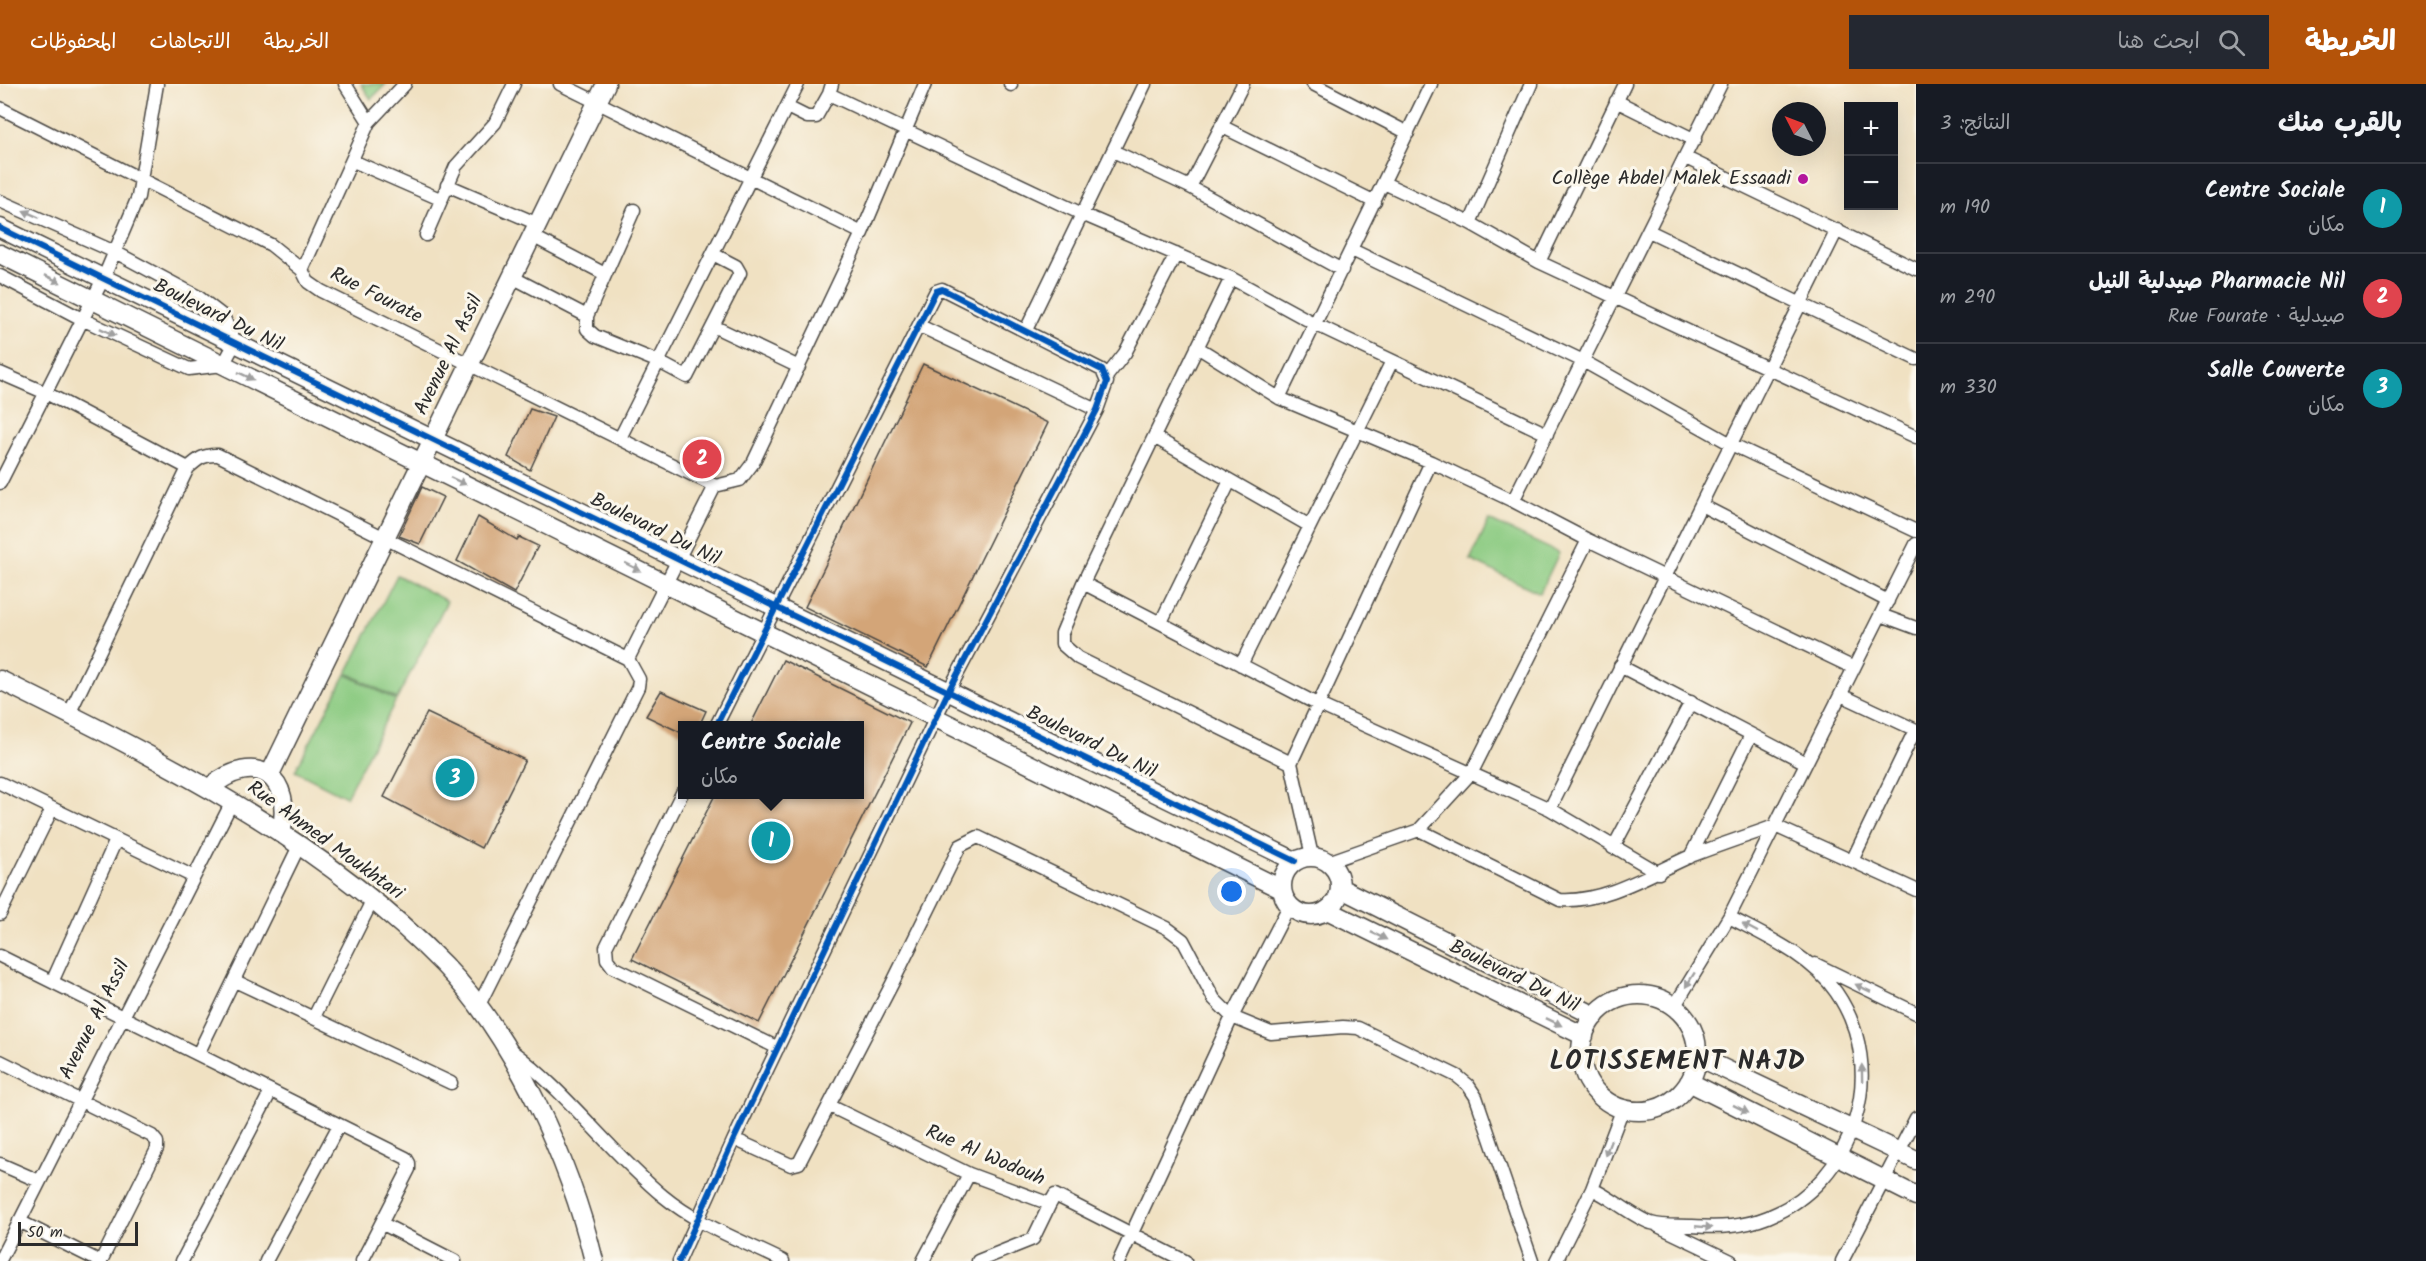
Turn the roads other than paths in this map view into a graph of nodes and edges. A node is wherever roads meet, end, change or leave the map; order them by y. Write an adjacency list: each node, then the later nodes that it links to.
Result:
1 (157, 84): 29 (street)
2 (345, 84): 21 (street)
3 (405, 84): 21 (street)
4 (514, 84): 32 (street)
5 (560, 84): 18 (street)
6 (606, 84): 18 (street, Avenue Al Assil)
7 (798, 84): 19 (street)
8 (925, 84): 23 (street)
9 (1145, 84): 26 (street)
10 (1243, 84): 22 (street)
11 (1312, 84): 24 (street)
12 (1431, 84): 24 (street)
13 (1531, 84): 39 (street)
14 (1625, 84): 17 (street)
15 (1721, 84): 25 (street)
16 (831, 89): 19 (street); 23 (street)
17 (1616, 101): 25 (street); 51 (street)
18 (598, 102): 30 (street); 41 (street, Avenue Al Assil)
19 (787, 106): 30 (street)
20 (0, 108): 29 (street, Rue Fourate)
21 (369, 122): 28 (street)
22 (1221, 126): 33 (street); 36 (street)
23 (906, 131): 38 (street); 44 (street)
24 (1408, 133): 31 (street)
25 (1695, 140): 27 (street)
26 (1113, 152): 33 (street); 38 (street)
27 (1686, 158): 42 (street); 43 (street)
28 (353, 161): 34 (street); 53 (street)
29 (142, 177): 47 (street); 53 (street, Rue Fourate)
30 (751, 179): 44 (street); 49 (street)
31 (1384, 183): 36 (street); 39 (street)
32 (447, 185): 34 (street); 41 (street)
33 (1190, 187): 54 (street)
34 (440, 199): 45 (street)
35 (0, 201): 47 (street, Boulevard Du Nil, one-way to 35)
36 (1375, 202): 46 (street)
37 (634, 210): 55 (street)
38 (1082, 214): 50 (street); 68 (street)
39 (1470, 223): 51 (street)
40 (0, 228): 57 (street, Boulevard Du Nil)
41 (535, 230): 55 (street); 58 (street, Avenue Al Assil)
42 (1837, 230): 52 (street); 62 (street)
43 (1649, 231): 60 (street); 62 (street)
44 (862, 232): 77 (street)
45 (426, 235)
46 (1352, 250): 54 (street); 73 (street)
47 (115, 252): 57 (street); 69 (street, Boulevard Du Nil)
48 (0, 254): 61 (street, Boulevard Du Nil, one-way to 61)
49 (713, 254): 66 (street); 74 (street)
50 (1176, 254): 59 (street); 80 (street)
51 (1539, 262): 60 (street)
52 (1916, 269)
53 (302, 270): 76 (street, Rue Fourate)
54 (1342, 270): 65 (street)
55 (605, 274): 63 (street)
56 (0, 276): 64 (street)
57 (104, 277): 61 (street); 69 (street, Boulevard Du Nil)
58 (512, 277): 63 (street); 76 (street, Avenue Al Assil)
59 (1231, 278): 65 (street); 70 (street)
60 (1616, 297): 73 (street); 78 (street)
61 (93, 299): 64 (street); 75 (street, Boulevard Du Nil)
62 (1800, 304): 71 (street); 78 (street)
63 (587, 315): 74 (street)
64 (82, 319): 75 (street, one-way to 75); 81 (street)
65 (1317, 325): 72 (street); 82 (street)
66 (713, 326): 74 (street); 77 (street)
67 (920, 326): 68 (street); 83 (street); 109 (street)
68 (1026, 330): 80 (street)
69 (235, 343): 75 (street, Boulevard Du Nil); 89 (street, Boulevard Du Nil)
70 (1197, 347): 82 (street); 86 (street)
71 (1916, 359)
72 (1392, 361): 84 (street); 85 (street)
73 (1583, 361): 85 (street); 90 (street)
74 (659, 362): 88 (street)
75 (224, 365): 92 (street, Boulevard Du Nil, one-way to 92)
76 (470, 366): 88 (street, Rue Fourate); 89 (street, Avenue Al Assil)
77 (799, 367): 96 (street)
78 (1768, 370): 87 (street); 90 (street)
79 (0, 373): 81 (street)
80 (1107, 376): 83 (street)
81 (46, 393): 93 (street); 95 (street)
82 (1279, 398): 84 (street)
83 (1097, 410): 119 (street)
84 (1358, 431): 91 (street); 99 (street)
85 (1547, 434): 97 (street)
86 (1154, 437): 94 (street); 106 (street)
87 (1916, 437)
88 (620, 438): 96 (street, Rue Fourate)
89 (434, 440): 92 (street, Avenue Al Assil); 104 (street, Boulevard Du Nil)
90 (1731, 444): 98 (street); 100 (street)
91 (1431, 462): 97 (street); 122 (street)
92 (422, 464): 101 (street, Avenue Al Assil); 107 (street, Boulevard Du Nil, one-way to 107)
93 (188, 468): 101 (street); 123 (street)
94 (1230, 482): 99 (street); 111 (street)
95 (0, 483)
96 (715, 486): 104 (street)
97 (1513, 501): 102 (street)
98 (1701, 505): 105 (street); 108 (street)
99 (1310, 526): 115 (street)
100 (1916, 531)
101 (386, 538): 114 (street); 131 (street, Avenue Al Assil)
102 (1588, 540): 105 (street); 130 (street)
103 (1916, 544): 108 (street)
104 (678, 558): 107 (street); 109 (street, Boulevard Du Nil)
105 (1665, 577): 116 (street); 117 (street)
106 (1083, 583): 111 (street); 128 (street)
107 (665, 584): 113 (street, Boulevard Du Nil); 114 (street)
108 (1888, 601): 110 (street)
109 (775, 608): 113 (street); 119 (street, Boulevard Du Nil)
110 (1881, 615): 112 (street); 117 (street)
111 (1161, 622): 115 (street)
112 (1916, 628)
113 (763, 631): 124 (street, Boulevard Du Nil); 125 (street)
114 (628, 659): 160 (street)
115 (1241, 665): 122 (street)
116 (1620, 666): 121 (street); 137 (street)
117 (1854, 668): 120 (street)
118 (0, 680): 123 (street, Rue Ahmed Moukhtari)
119 (948, 692): 124 (street); 145 (street, Boulevard Du Nil)
120 (1841, 695): 126 (street); 129 (street)
121 (1691, 702): 127 (street); 143 (street)
122 (1317, 704): 128 (street); 130 (street)
123 (69, 714): 133 (street, Rue Ahmed Moukhtari)
124 (936, 717): 151 (street, Boulevard Du Nil); 169 (street)
125 (718, 721)
126 (1916, 730): 146 (street)
127 (1751, 735): 129 (street); 144 (street)
128 (1291, 763): 145 (street)
129 (1806, 763): 138 (street)
130 (1472, 772): 137 (street); 139 (street)
131 (270, 774): 133 (street); 140 (street)
132 (0, 783): 136 (street)
133 (209, 788): 135 (street, Rue Ahmed Moukhtari)
134 (679, 799): 169 (street)
135 (232, 802): 140 (street, Rue Ahmed Moukhtari); 148 (street, Avenue Al Assil)
136 (51, 809): 141 (street); 154 (street)
137 (1550, 809): 143 (street)
138 (1775, 826): 144 (street); 146 (street); 155 (street)
139 (1419, 830): 145 (street); 147 (street)
140 (281, 834): 142 (street, Rue Ahmed Moukhtari)
141 (116, 840): 148 (street); 158 (street)
142 (299, 846): 152 (street, Rue Ahmed Moukhtari); 159 (street)
143 (1613, 848): 147 (street)
144 (1690, 857): 147 (street)
145 (1312, 860): 149 (street); 151 (street)
146 (1852, 861): 150 (street)
147 (1659, 873)
148 (194, 877): 166 (street, Avenue Al Assil)
149 (1340, 888): 153 (street); 163 (street, Boulevard Du Nil)
150 (1916, 890)
151 (1285, 897): 153 (street); 165 (street)
152 (373, 899): 160 (street, Rue Ahmed Moukhtari); 164 (street)
153 (1327, 910): 167 (street, Boulevard Du Nil, one-way to 167)
154 (0, 915)
155 (1729, 917): 157 (street, one-way to 155); 161 (street, one-way to 161)
156 (0, 956): 158 (street)
157 (1803, 958): 162 (street, one-way to 157); 181 (street, one-way to 157)
158 (53, 981): 166 (street)
159 (235, 981): 164 (street); 170 (street)
160 (478, 1007): 168 (street, Rue Ahmed Moukhtari)
161 (1674, 1007): 163 (street); 171 (street)
162 (1916, 1013)
163 (1595, 1016): 167 (street)
164 (314, 1017): 174 (street)
165 (1232, 1017): 177 (street); 197 (street); 212 (street)
166 (122, 1018): 170 (street); 176 (street, Avenue Al Assil)
167 (1584, 1036): 178 (street)
168 (504, 1046): 193 (street); 205 (street, Rue Ahmed Moukhtari)
169 (778, 1048): 182 (street)
170 (198, 1054): 175 (street)
171 (1697, 1056): 173 (street); 181 (street)
172 (0, 1061): 176 (street)
173 (1689, 1082): 178 (street); 184 (street, one-way to 184)
174 (451, 1083)
175 (271, 1090): 180 (street); 201 (street)
176 (80, 1100): 188 (street, Avenue Al Assil); 200 (street)
177 (830, 1106): 182 (street); 187 (street, Rue Al Wodouh)
178 (1623, 1108): 190 (street, one-way to 190)
179 (1916, 1118): 183 (street)
180 (339, 1125): 196 (street); 202 (street)
181 (1852, 1131): 183 (street); 184 (street)
182 (734, 1139): 193 (street)
183 (1899, 1152): 185 (street); 189 (street)
184 (1839, 1158): 189 (street); 195 (street, one-way to 184)
185 (1916, 1161)
186 (0, 1164): 188 (street)
187 (969, 1174): 192 (street, Rue Al Wodouh); 208 (street)
188 (39, 1181): 194 (street, Avenue Al Assil)
189 (1884, 1181): 191 (street); 215 (street)
190 (1592, 1189): 195 (street); 213 (street)
191 (1916, 1196)
192 (1050, 1204): 197 (street, Rue Al Wodouh); 209 (street)
193 (696, 1218): 206 (street); 207 (street)
194 (19, 1221): 199 (street, Avenue Al Assil); 200 (street)
195 (1651, 1223): 214 (street)
196 (383, 1224): 198 (street); 203 (street)
197 (1132, 1234): 210 (street); 211 (street, Rue Al Wodouh)
198 (437, 1257): 204 (street)
199 (0, 1260)
200 (100, 1261)
201 (182, 1261)
202 (266, 1261)
203 (362, 1261)
204 (455, 1261)
205 (594, 1261)
206 (679, 1261)
207 (783, 1261)
208 (925, 1261)
209 (978, 1261)
210 (1119, 1261)
211 (1185, 1261)
212 (1532, 1261)
213 (1556, 1261)
214 (1731, 1261)
215 (1842, 1261)

